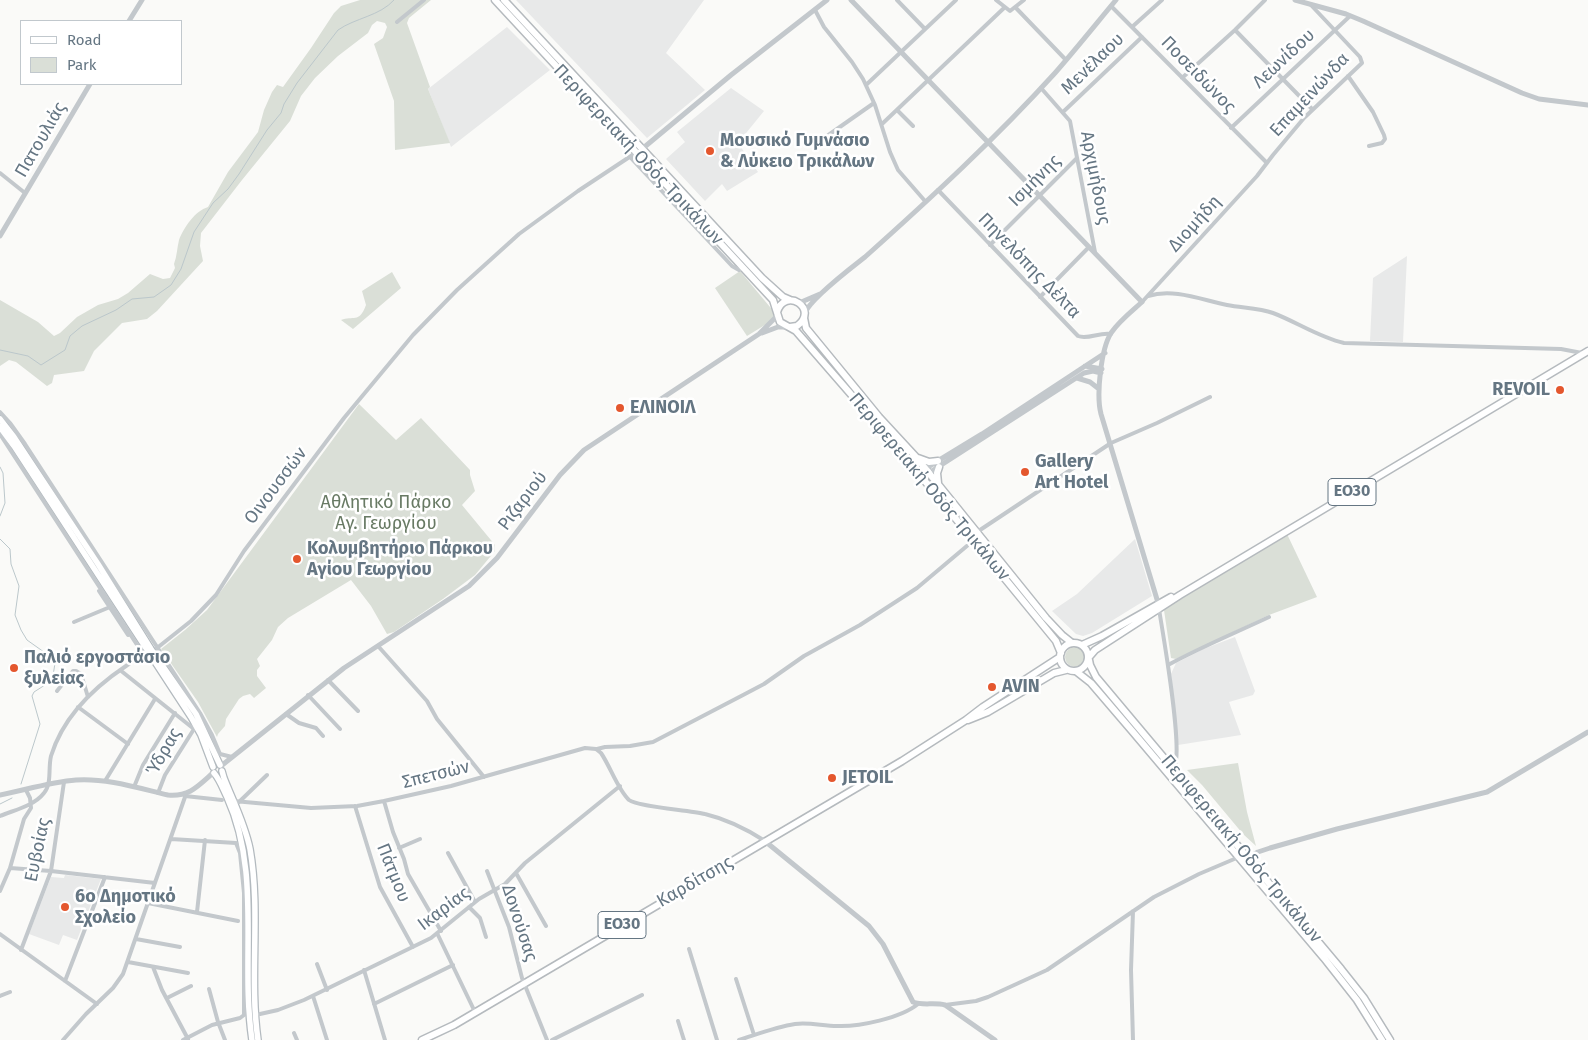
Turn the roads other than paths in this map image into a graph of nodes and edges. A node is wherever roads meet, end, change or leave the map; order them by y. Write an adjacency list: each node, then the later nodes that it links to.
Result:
1 (142, 0): 21 (street)
2 (424, 0): 22 (street)
3 (495, 0): 48 (main road, Περιφερειακή Οδός Τρικάλων)
4 (504, 0): 48 (main road, Περιφερειακή Οδός Τρικάλων)
5 (828, 0): 19 (street)
6 (851, 0): 28 (street)
7 (897, 0): 24 (street)
8 (956, 0): 24 (street)
9 (996, 0): 17 (street)
10 (1024, 0): 18 (street)
11 (1116, 0): 16 (street)
12 (1162, 0): 23 (street)
13 (1265, 0): 25 (street)
14 (1295, 0): 15 (street)
15 (1310, 3): 20 (street); 26 (street, Επαμεινώνδα)
16 (1111, 6): 23 (street, Ποσειδώνος); 29 (street)
17 (1004, 8): 18 (street); 33 (street)
18 (1016, 8): 29 (street)
19 (815, 10): 35 (street); 48 (street)
20 (1350, 16): 26 (street, Λεωνίδου); 38 (street)
21 (130, 20)
22 (397, 22)
23 (1132, 27): 27 (street, Ποσειδώνος)
24 (925, 29): 28 (street)
25 (1234, 30): 31 (street); 32 (street)
26 (1335, 30): 30 (street, Επαμεινώνδα); 32 (street, Λεωνίδου)
27 (1142, 37): 31 (street, Ποσειδώνος); 41 (street, Μενέλαου)
28 (901, 52): 33 (street); 35 (street)
29 (1066, 60): 36 (street)
30 (1348, 76): 39 (street, Επαμεινώνδα); 47 (street)
31 (1182, 78): 44 (street, Ποσειδώνος)
32 (1283, 79): 39 (street); 44 (street, Λεωνίδου)
33 (928, 80): 40 (street); 46 (street)
34 (89, 85): 54 (street, Πατουλιάς)
35 (866, 85): 37 (street)
36 (1040, 88): 41 (street, Αρχιμήδους); 46 (street)
37 (874, 102): 42 (street); 45 (street)
38 (1588, 105)
39 (1312, 109): 51 (street, Επαμεινώνδα)
40 (897, 110): 42 (street); 43 (street)
41 (1063, 112): 50 (street, Αρχιμήδους)
42 (882, 124): 56 (street)
43 (913, 126)
44 (1231, 128): 51 (street, Ποσειδώνος)
45 (827, 136)
46 (987, 142): 53 (street); 55 (street)
47 (1369, 146)
48 (639, 150): 49 (street, Οινουσσών); 62 (main road, Περιφερειακή Οδός Τρικάλων); 66 (main road, Περιφερειακή Οδός Τρικάλων)
49 (630, 157): 62 (street); 101 (street, Οινουσσών)
50 (1077, 158): 55 (street, Ισμήνης); 61 (street, Αρχιμήδους)
51 (1266, 163): 64 (street, Διομήδη)
52 (0, 173): 54 (street)
53 (938, 190): 56 (street); 59 (street, Πηνελόπης Δέλτα)
54 (26, 193): 57 (street, Πατουλιάς)
55 (1039, 196): 59 (street, Ισμήνης); 60 (street)
56 (925, 202): 63 (street)
57 (2, 227): 58 (street, Πατουλιάς)
58 (0, 236)
59 (990, 245): 65 (street, Πηνελόπης Δέλτα)
60 (1089, 247): 61 (street); 65 (street)
61 (1095, 254): 68 (street)
62 (742, 268): 69 (main road, Περιφερειακή Οδός Τρικάλων)
63 (821, 294): 67 (street); 70 (street)
64 (1148, 296): 68 (street, Διομήδη); 75 (street)
65 (1040, 297): 73 (street, Πηνελόπης Δέλτα)
66 (790, 300): 67 (main road); 69 (main road)
67 (799, 302): 70 (main road)
68 (1142, 302): 73 (street)
69 (777, 314): 71 (main road); 72 (street, Ριζαριού)
70 (804, 316): 71 (main road); 86 (main road, Περιφερειακή Οδός Τρικάλων)
71 (788, 327): 72 (street, Ριζαριού); 89 (main road, Περιφερειακή Οδός Τρικάλων)
72 (759, 334): 100 (street, Ριζαριού)
73 (1110, 334): 74 (street)
74 (1105, 352): 76 (street); 77 (street)
75 (1586, 352): 94 (main road, ΕΟ30)
76 (1085, 366): 77 (street); 87 (street)
77 (1101, 371): 78 (street); 79 (street)
78 (1077, 378): 79 (street); 87 (street)
79 (1099, 389): 85 (street)
80 (1210, 397): 85 (street)
81 (0, 412): 101 (street)
82 (0, 419): 125 (main road)
83 (0, 427): 102 (main road)
84 (0, 434): 102 (street)
85 (1111, 443): 91 (street); 94 (street)
86 (916, 457): 87 (main road); 88 (main road, Περιφερειακή Οδός Τρικάλων)
87 (939, 464): 88 (street); 90 (main road)
88 (928, 471): 89 (street); 90 (main road, Περιφερειακή Οδός Τρικάλων)
89 (920, 476): 92 (main road, Περιφερειακή Οδός Τρικάλων)
90 (938, 484): 91 (main road, Περιφερειακή Οδός Τρικάλων)
91 (977, 532): 98 (main road, Περιφερειακή Οδός Τρικάλων)
92 (974, 540): 103 (main road, Περιφερειακή Οδός Τρικάλων); 123 (street, Σπετσών)
93 (99, 591): 95 (street)
94 (1159, 606): 99 (main road, ΕΟ30); 104 (main road, ΕΟ30); 105 (street)
95 (110, 607): 97 (street); 102 (street)
96 (1269, 617): 105 (street)
97 (74, 622)
98 (1072, 643): 99 (main road); 103 (main road, ΕΟ30)
99 (1082, 645): 104 (main road)
100 (378, 646): 109 (street, Ριζαριού); 129 (street)
101 (157, 648): 124 (street)
102 (144, 654): 106 (street); 127 (main road)
103 (1060, 655): 107 (main road); 118 (main road, Καρδίτσης / ΕΟ30)
104 (1089, 659): 108 (main road, ΕΟ30); 126 (main road, Περιφερειακή Οδός Τρικάλων)
105 (1168, 665): 126 (street)
106 (120, 670): 112 (street); 113 (street, Ύδρας)
107 (1064, 670): 108 (main road); 118 (main road, Καρδίτσης / ΕΟ30)
108 (1077, 672): 151 (main road, Περιφερειακή Οδός Τρικάλων)
109 (328, 680): 111 (street, Ριζαριού); 115 (street)
110 (57, 691): 112 (street)
111 (308, 696): 117 (street, Ριζαριού); 119 (street)
112 (88, 698): 114 (street)
113 (155, 699): 116 (street, Ύδρας); 122 (street)
114 (78, 707): 122 (street); 132 (street)
115 (358, 711)
116 (175, 714): 134 (street); 136 (street, Ύδρας)
117 (286, 714): 121 (street); 124 (street, Ριζαριού)
118 (966, 720): 148 (main road, Καρδίτσης / ΕΟ30)
119 (340, 729)
120 (1588, 732): 152 (street)
121 (323, 736)
122 (128, 744): 130 (street)
123 (597, 750): 129 (street, Σπετσών); 133 (street)
124 (232, 757): 125 (street, Ριζαριού)
125 (221, 767): 127 (main road); 141 (main road)
126 (1174, 769): 152 (main road, Περιφερειακή Οδός Τρικάλων)
127 (214, 770): 138 (street); 206 (main road)
128 (267, 775): 141 (street)
129 (484, 778): 140 (street, Σπετσών)
130 (105, 781): 131 (street); 134 (street)
131 (64, 782): 132 (street); 154 (street, Ευβοίας)
132 (48, 785): 135 (street); 142 (street)
133 (620, 786): 148 (street); 156 (street, Ικαρίας)
134 (134, 787): 136 (street)
135 (26, 790): 137 (street); 142 (street)
136 (158, 793): 138 (street)
137 (0, 795)
138 (184, 795): 139 (street); 145 (street)
139 (222, 800)
140 (384, 801): 143 (street, Σπετσών); 149 (street)
141 (237, 802): 143 (street, Σπετσών); 207 (main road)
142 (31, 803): 144 (street); 153 (street)
143 (355, 806): 173 (street, Πάτμου)
144 (0, 816)
145 (171, 839): 147 (street); 158 (street)
146 (420, 839): 149 (street)
147 (205, 840): 165 (street); 200 (street)
148 (766, 842): 184 (main road, Καρδίτσης / ΕΟ30); 195 (street)
149 (399, 848): 168 (street)
150 (448, 853): 161 (street)
151 (1239, 858): 164 (street); 219 (main road, Περιφερειακή Οδός Τρικάλων)
152 (1248, 858): 220 (main road, Περιφερειακή Οδός Τρικάλων)
153 (10, 868): 154 (street); 160 (street)
154 (51, 871): 157 (street); 175 (street, Ευβοίας)
155 (487, 871): 159 (street, Δονούσας)
156 (516, 873): 159 (street, Ικαρίας); 167 (street)
157 (105, 877): 158 (street); 183 (street)
158 (155, 883): 162 (street)
159 (495, 890): 161 (street, Ικαρίας); 184 (street, Δονούσας)
160 (0, 891)
161 (475, 902): 163 (street, Ικαρίας)
162 (148, 903): 165 (street); 171 (street)
163 (469, 907): 168 (street, Ικαρίας); 170 (street)
164 (1133, 911): 196 (street); 218 (street)
165 (197, 912): 166 (street)
166 (238, 921)
167 (546, 926)
168 (439, 932): 173 (street, Ικαρίας); 178 (street)
169 (0, 934): 175 (street)
170 (486, 937)
171 (136, 939): 172 (street); 176 (street)
172 (180, 947)
173 (413, 947): 180 (street, Ικαρίας)
174 (690, 949): 215 (street)
175 (21, 950): 183 (street)
176 (128, 962): 179 (street); 193 (street)
177 (316, 964): 187 (street)
178 (453, 965): 194 (street); 197 (street)
179 (154, 967): 181 (street); 192 (street)
180 (364, 970): 187 (street, Ικαρίας); 194 (street)
181 (188, 973)
182 (736, 979): 202 (street)
183 (65, 981): 193 (street)
184 (525, 984): 197 (main road, Καρδίτσης / ΕΟ30); 212 (street, Δονούσας)
185 (191, 986): 192 (street)
186 (209, 989): 200 (street)
187 (327, 990): 191 (street, Ικαρίας)
188 (10, 992): 190 (street)
189 (642, 995): 213 (street)
190 (0, 996)
191 (313, 996): 198 (street, Ικαρίας); 209 (street)
192 (167, 998): 203 (street)
193 (97, 1004): 204 (street)
194 (374, 1004): 210 (street)
195 (918, 1004): 196 (street); 202 (street)
196 (945, 1005): 217 (street)
197 (475, 1012): 211 (main road, Καρδίτσης / ΕΟ30)
198 (260, 1014)
199 (678, 1021): 214 (street)
200 (218, 1022): 203 (street); 205 (street)
201 (294, 1033): 208 (street)
202 (754, 1035): 216 (street)
203 (186, 1039)
204 (63, 1040)
205 (225, 1040)
206 (252, 1040)
207 (258, 1040)
208 (297, 1040)
209 (327, 1040)
210 (385, 1040)
211 (422, 1040)
212 (547, 1040)
213 (552, 1040)
214 (684, 1040)
215 (717, 1040)
216 (739, 1040)
217 (995, 1040)
218 (1133, 1040)
219 (1382, 1040)
220 (1390, 1040)

